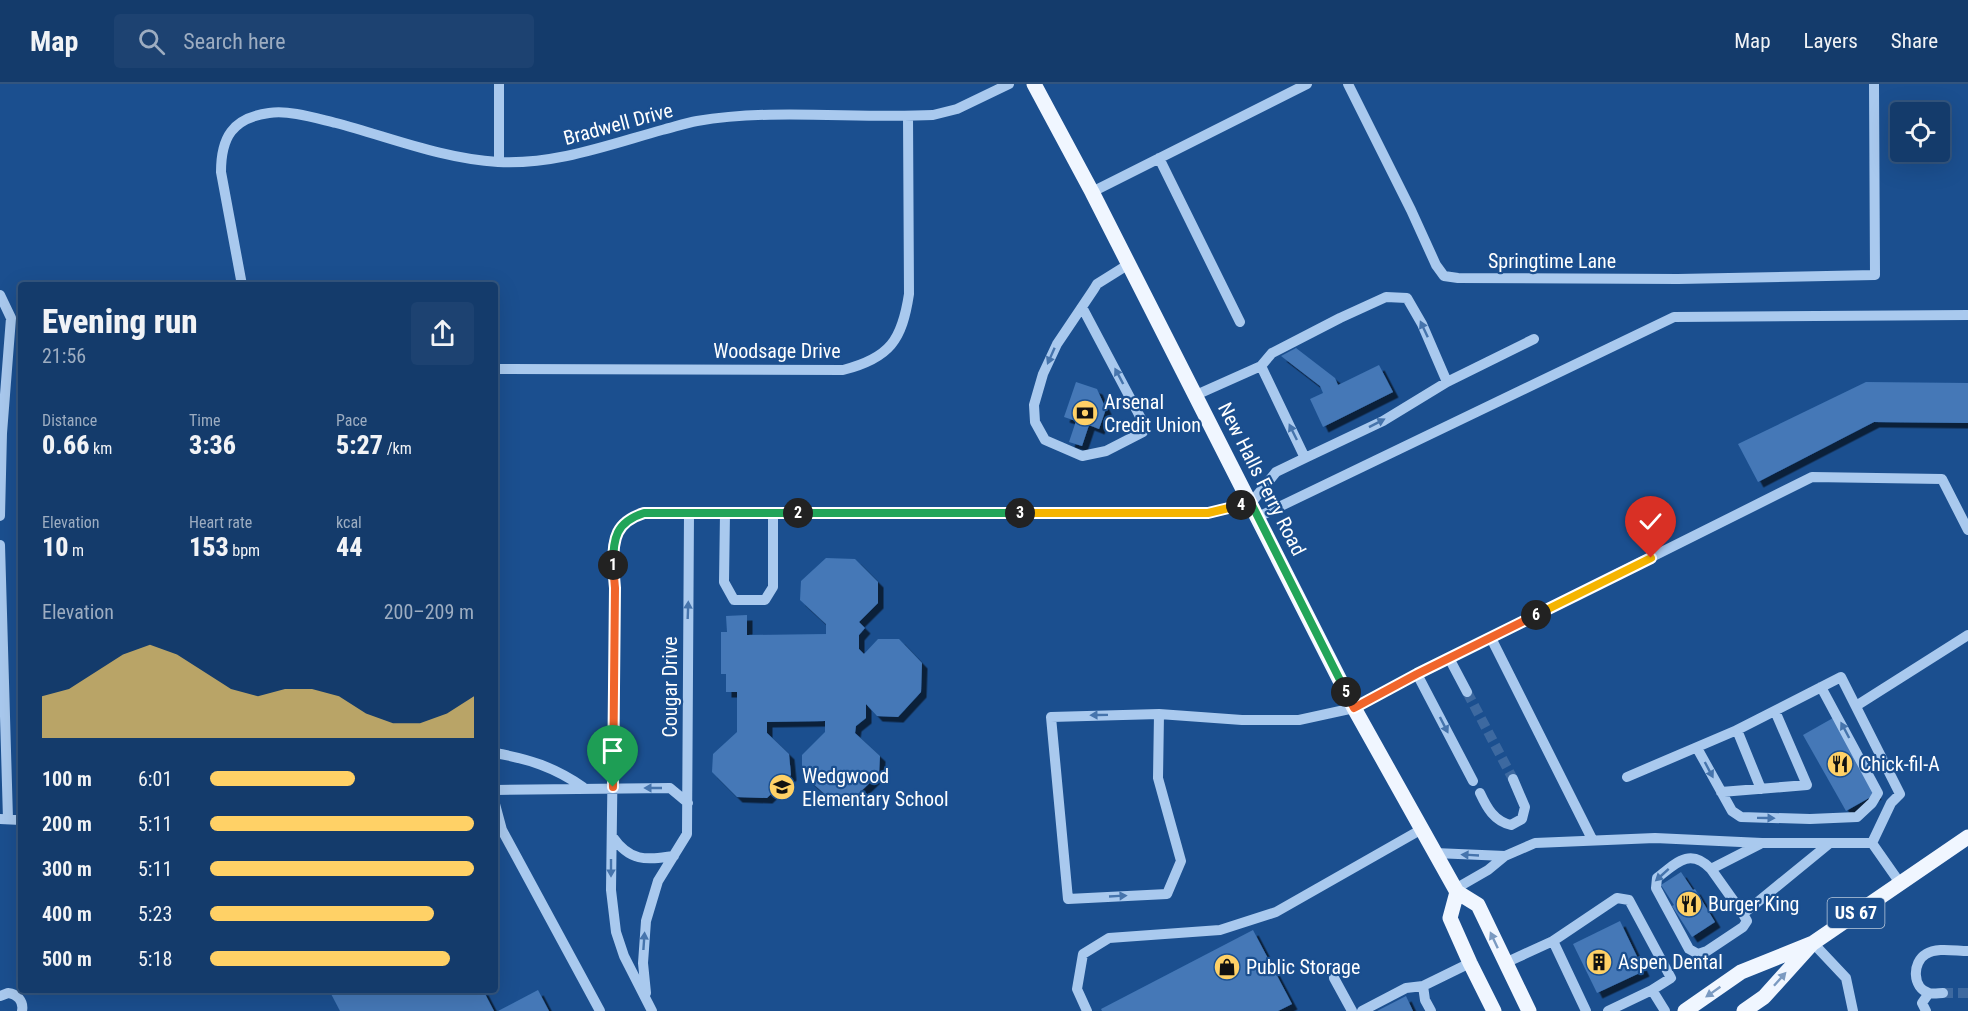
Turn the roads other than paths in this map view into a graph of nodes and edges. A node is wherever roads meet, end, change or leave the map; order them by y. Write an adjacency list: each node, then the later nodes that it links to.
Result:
1 (500, 84): 9 (street)
2 (1009, 84): 7 (street, Bradwell Drive)
3 (1034, 84): 10 (main road, New Halls Ferry Road)
4 (1307, 84): 8 (street)
5 (1348, 84): 6 (street, Springtime Lane)
6 (1874, 84)
7 (908, 116): 9 (street, Bradwell Drive); 19 (street, Woodsage Drive)
8 (1160, 158): 10 (street); 16 (street)
9 (499, 162): 12 (street, Bradwell Drive)
10 (1092, 192): 11 (main road, New Halls Ferry Road)
11 (1129, 264): 14 (street); 21 (main road, New Halls Ferry Road)
12 (241, 282)
13 (0, 295): 27 (street)
14 (1082, 307): 14 (street, one-way to 14)
15 (1968, 315): 23 (street, Cougar Drive)
16 (1240, 322)
17 (1534, 339): 20 (street)
18 (1260, 366): 20 (street, one-way to 18); 21 (street); 22 (street, one-way to 18)
19 (498, 369)
20 (1447, 382): 22 (street, one-way to 20)
21 (1196, 394): 23 (main road, New Halls Ferry Road)
22 (1305, 458): 23 (street)
23 (1255, 510): 26 (street, Cougar Drive); 37 (main road, New Halls Ferry Road)
24 (689, 513): 25 (street, Cougar Drive); 46 (street, Cougar Drive); 52 (street, Cougar Drive, one-way to 24)
25 (725, 513): 26 (street, Cougar Drive); 26 (street)
26 (773, 513)
27 (0, 516)
28 (1968, 530): 31 (street)
29 (0, 545): 54 (street)
30 (1968, 634): 36 (street)
31 (1491, 638): 32 (street); 58 (street)
32 (1449, 658): 33 (street); 35 (street)
33 (1417, 674): 37 (street); 45 (street, one-way to 45)
34 (1821, 687): 36 (street); 38 (street); 50 (street, one-way to 34)
35 (1467, 692)
36 (1856, 706): 61 (street)
37 (1354, 708): 39 (street); 55 (main road, New Halls Ferry Road)
38 (1774, 711): 40 (street); 48 (street)
39 (1154, 714): 39 (street, one-way to 39)
40 (1737, 730): 41 (street); 48 (street)
41 (1697, 748): 43 (street); 50 (street, one-way to 50)
42 (498, 754): 47 (street)
43 (1627, 777)
44 (1512, 779): 51 (street)
45 (1473, 781)
46 (613, 787): 47 (street); 52 (street, one-way to 46); 56 (street, Cougar Drive)
47 (583, 788): 49 (street)
48 (1761, 789): 50 (street)
49 (498, 790)
50 (1720, 792)
51 (1480, 793)
52 (688, 803): 63 (street, Cougar Drive)
53 (498, 815): 82 (street)
54 (4, 819)
55 (1422, 830): 62 (main road, New Halls Ferry Road); 84 (street)
56 (612, 836): 63 (street); 80 (street, Cougar Drive, one-way to 80)
57 (1968, 837): 66 (main road, US 67)
58 (1592, 839): 59 (street); 64 (street)
59 (1762, 843): 60 (street); 65 (street)
60 (1830, 843): 61 (street); 68 (street)
61 (1872, 843): 66 (street)
62 (1435, 853): 64 (street, one-way to 62); 67 (main road, New Halls Ferry Road)
63 (674, 856): 80 (street, Cougar Drive, one-way to 63)
64 (1505, 856): 67 (street)
65 (1711, 869): 68 (street); 68 (street, one-way to 68)
66 (1900, 883): 70 (main road, US 67)
67 (1456, 890): 72 (main road); 73 (main road, New Halls Ferry Road, one-way to 67)
68 (1743, 914)
69 (1553, 941): 73 (street); 76 (street); 90 (street)
70 (1812, 943): 93 (main road, US 67, one-way to 93); 94 (main road, US 67, one-way to 70); 95 (street)
71 (1968, 951): 77 (street)
72 (1470, 963): 75 (street); 88 (main road)
73 (1505, 963): 89 (main road, New Halls Ferry Road)
74 (1334, 978): 85 (street)
75 (1424, 986): 86 (street); 87 (street)
76 (1653, 990): 91 (street); 92 (street)
77 (1929, 993): 78 (street); 96 (street)
78 (1943, 993)
79 (0, 996): 81 (street)
80 (646, 1000): 83 (street, Cougar Drive)
81 (22, 1011)
82 (600, 1011)
83 (652, 1011)
84 (1087, 1011)
85 (1352, 1011)
86 (1362, 1011)
87 (1431, 1011)
88 (1494, 1011)
89 (1529, 1011)
90 (1586, 1011)
91 (1608, 1011)
92 (1665, 1011)
93 (1685, 1011)
94 (1744, 1011)
95 (1852, 1011)
96 (1926, 1011)

